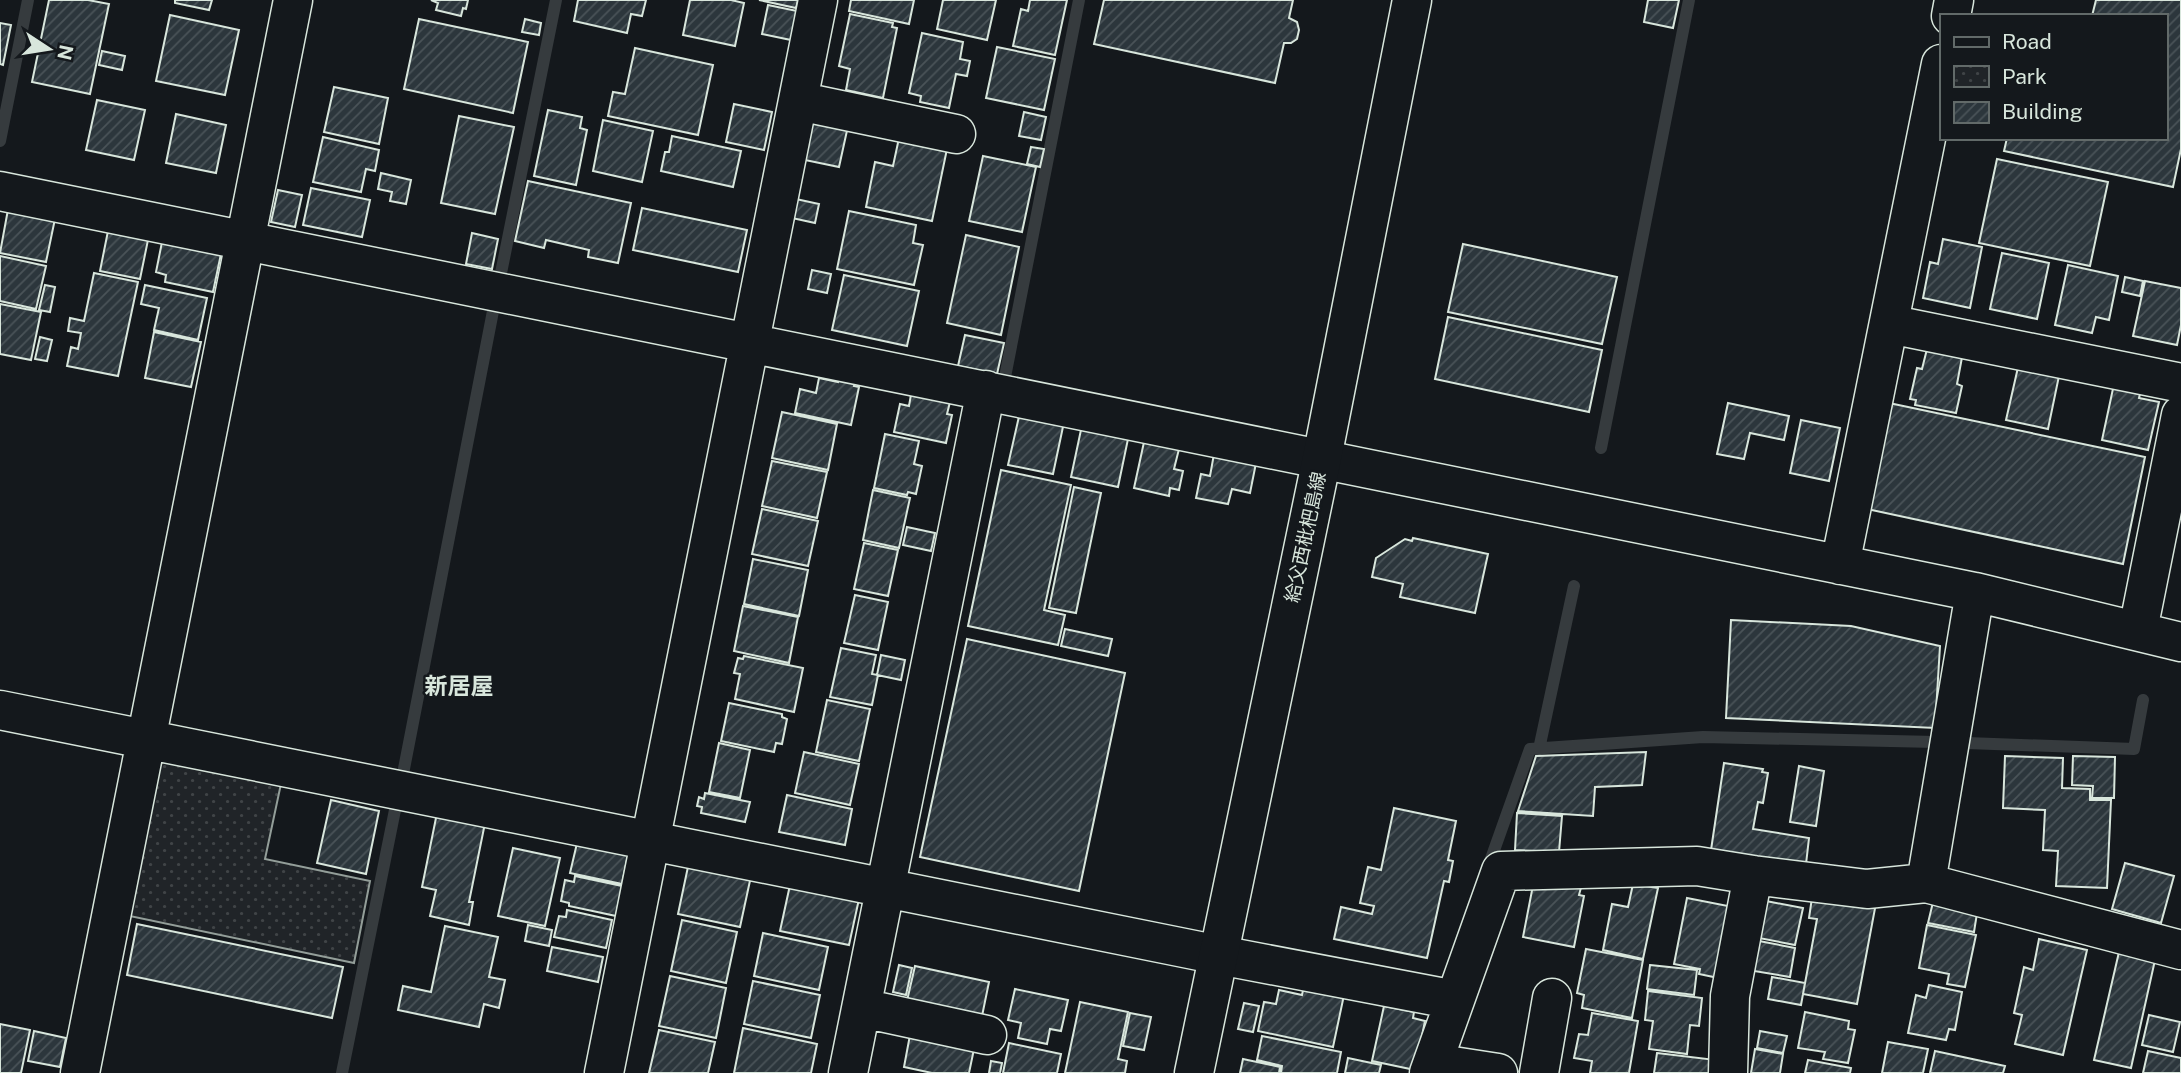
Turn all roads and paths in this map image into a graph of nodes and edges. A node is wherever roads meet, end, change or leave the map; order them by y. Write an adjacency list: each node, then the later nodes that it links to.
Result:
1 (293, 0): 8 (street)
2 (818, 0): 5 (street)
3 (1412, 0): 14 (street, 給父西枇杷島線)
4 (1940, 69): 9 (street)
5 (798, 101): 6 (street); 10 (street)
6 (957, 134)
7 (0, 191): 8 (street)
8 (245, 239): 10 (street); 20 (street)
9 (1889, 324): 11 (street); 15 (street)
10 (750, 342): 12 (street); 21 (street)
11 (2181, 383)
12 (986, 390): 14 (street); 24 (street)
13 (2181, 415): 17 (street)
14 (1322, 458): 15 (street); 26 (street, 給父西枇杷島線)
15 (1840, 565): 16 (street)
16 (1975, 592): 17 (street); 23 (street)
17 (2138, 630): 18 (street)
18 (2181, 642)
19 (0, 710): 20 (street)
20 (146, 739): 21 (street); 32 (street)
21 (651, 841): 24 (street); 33 (street)
22 (1753, 875): 23 (street); 28 (street); 38 (street)
23 (1926, 883): 25 (street)
24 (886, 888): 26 (street); 29 (street)
25 (2181, 950)
26 (1219, 955): 28 (street); 35 (street, 給父西枇杷島線)
27 (1552, 998): 37 (street)
28 (1455, 1000): 31 (street)
29 (862, 1008): 30 (street); 34 (street)
30 (987, 1035)
31 (1431, 1068): 36 (street)
32 (80, 1073)
33 (604, 1073)
34 (848, 1073)
35 (1194, 1073)
36 (1498, 1073)
37 (1539, 1073)
38 (1728, 1073)

